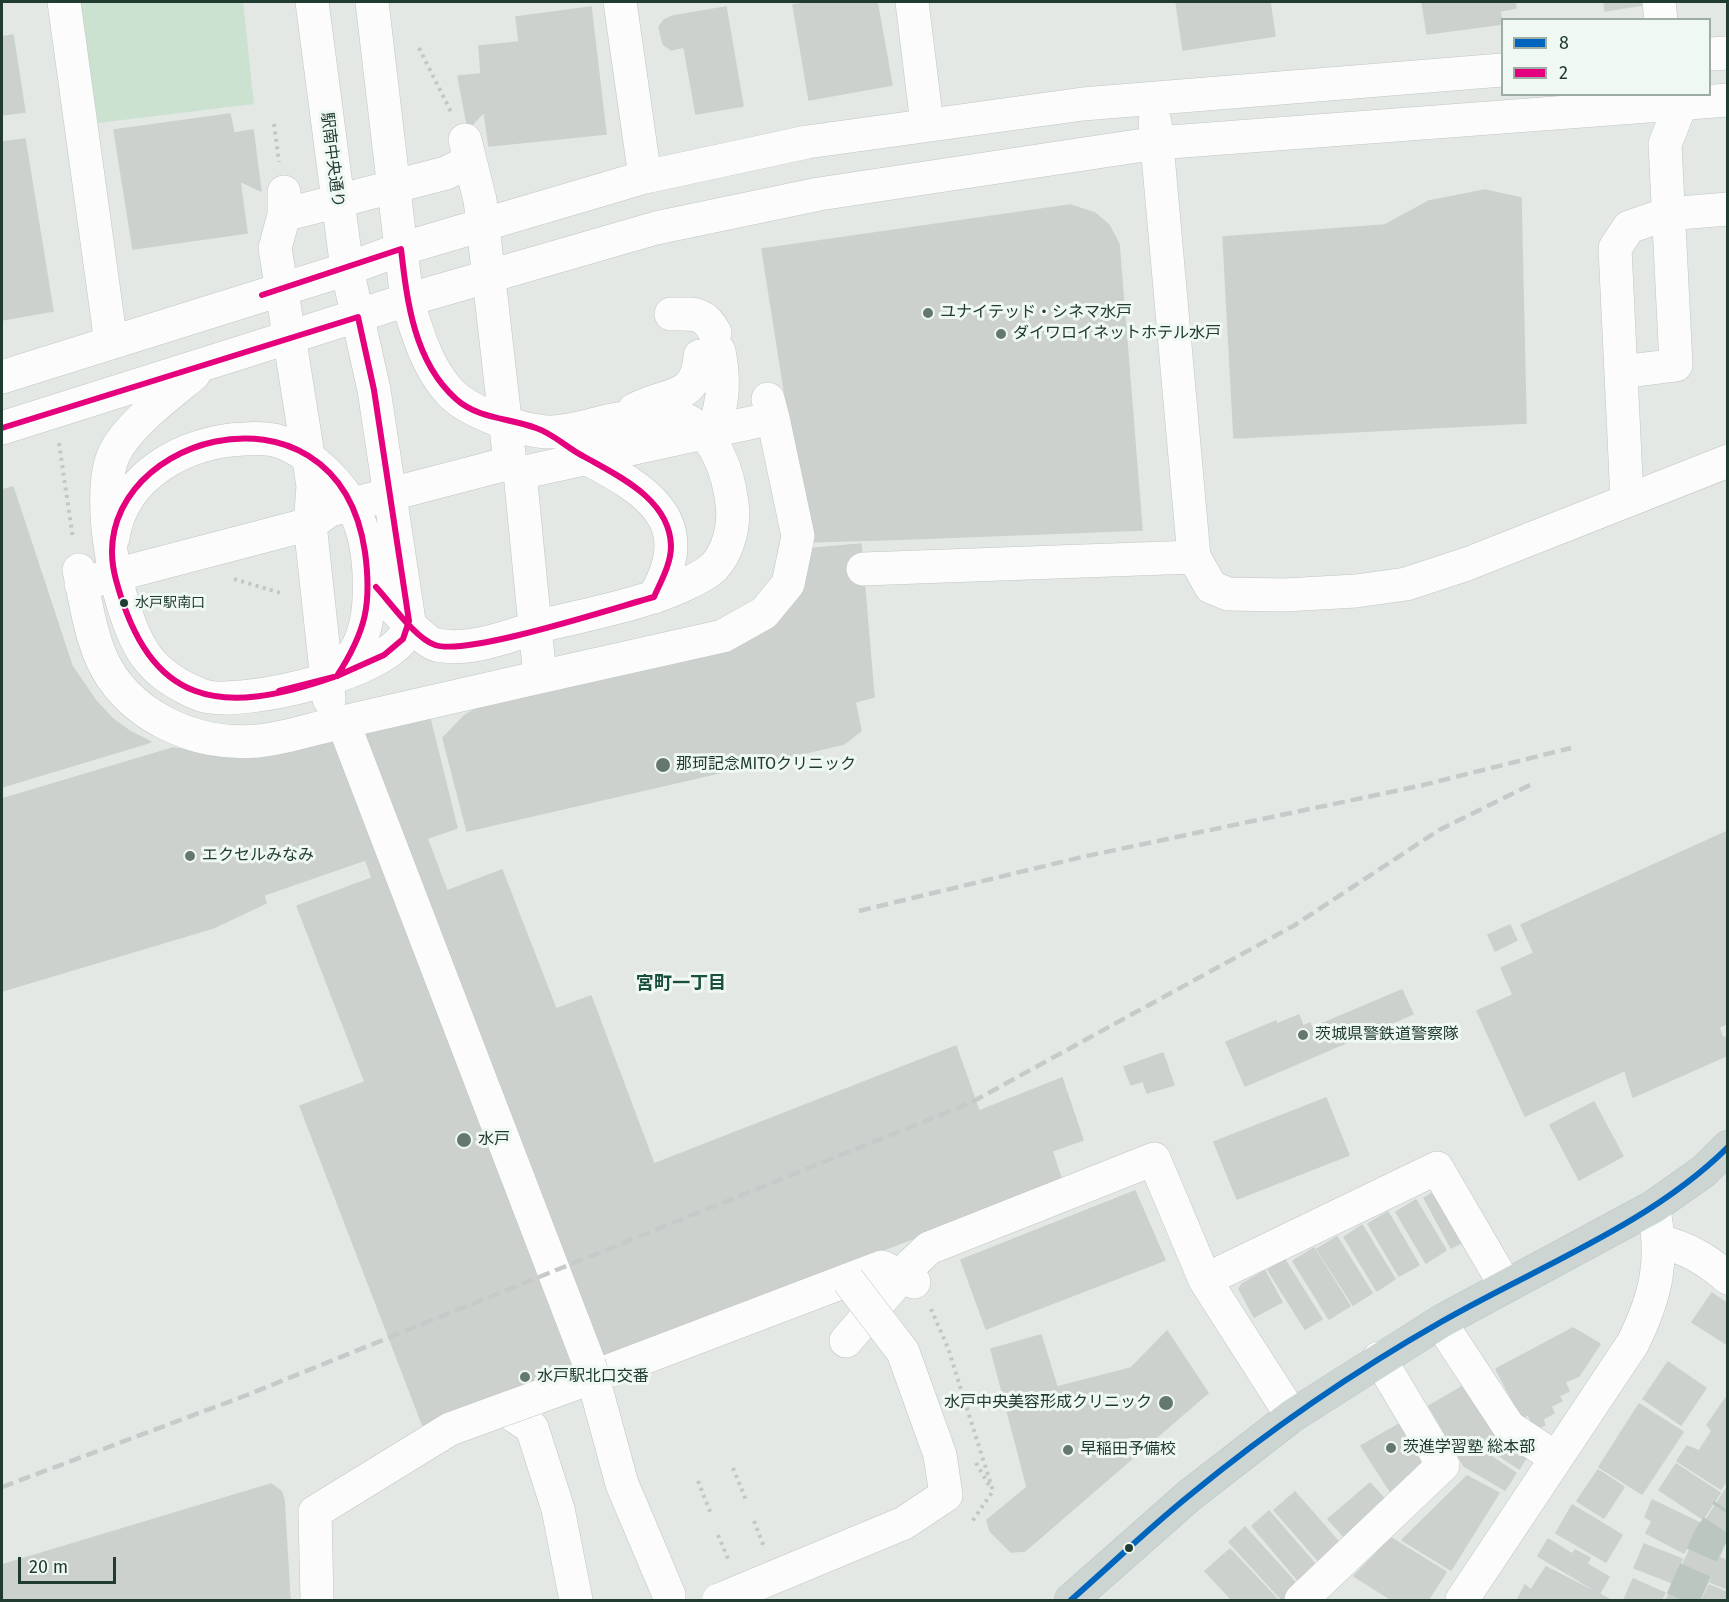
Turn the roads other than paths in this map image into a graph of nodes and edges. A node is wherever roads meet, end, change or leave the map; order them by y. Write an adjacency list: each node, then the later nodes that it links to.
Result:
1 (64, 2): 23 (street)
2 (312, 2): 20 (street, 駅南中央通り)
3 (372, 2): 19 (street)
4 (620, 2): 16 (street)
5 (912, 2): 14 (street)
6 (1659, 2): 7 (street)
7 (1661, 18)
8 (1728, 53): 9 (street)
9 (1711, 54)
10 (1501, 70): 11 (street)
11 (1153, 97): 14 (street); 15 (street)
12 (1728, 100): 13 (street)
13 (1681, 104): 15 (street); 18 (street)
14 (927, 124): 16 (street)
15 (1157, 142): 21 (street); 36 (street)
16 (645, 177): 19 (street)
17 (1728, 208): 18 (street)
18 (1667, 214): 25 (street); 25 (street)
19 (401, 249): 20 (street); 21 (street)
20 (346, 269): 22 (street, 駅南中央通り); 23 (street)
21 (407, 300): 22 (street); 29 (street)
22 (358, 317): 24 (street); 40 (street, 駅南中央通り)
23 (111, 343): 26 (street)
24 (204, 365): 28 (street); 35 (street)
25 (1621, 372): 33 (street)
26 (2, 377)
27 (619, 419): 29 (street); 30 (street); 30 (street)
28 (2, 428)
29 (546, 432): 39 (street)
30 (711, 441): 39 (street)
31 (1728, 461): 33 (street)
32 (515, 468): 34 (street); 34 (street); 42 (street); 42 (street)
33 (1627, 500): 36 (street)
34 (310, 524): 43 (street); 43 (street)
35 (111, 552): 38 (street); 41 (street)
36 (1194, 557): 37 (street)
37 (864, 569)
38 (369, 580): 40 (street); 41 (street)
39 (654, 597): 40 (street)
40 (409, 621): 41 (street)
41 (337, 676)
42 (540, 677): 43 (street)
43 (337, 723): 55 (street)
44 (1728, 1147): 45 (main road)
45 (1653, 1207): 46 (street); 51 (main road)
46 (1659, 1241): 48 (street); 58 (street)
47 (913, 1273): 49 (street); 50 (street); 53 (street)
48 (1728, 1278)
49 (848, 1280): 55 (street); 62 (street, bridge)
50 (1205, 1280): 51 (street); 57 (street)
51 (1504, 1285): 52 (main road)
52 (1440, 1322): 54 (main road); 58 (street)
53 (846, 1341)
54 (1379, 1358): 57 (main road); 64 (street)
55 (591, 1370): 56 (street, bridge); 61 (street, bridge)
56 (537, 1397): 59 (street, bridge); 60 (street)
57 (1292, 1416): 63 (main road)
58 (1556, 1458): 65 (street)
59 (317, 1600)
60 (576, 1600)
61 (669, 1600)
62 (719, 1600)
63 (1071, 1600)
64 (1301, 1600)
65 (1462, 1600)

